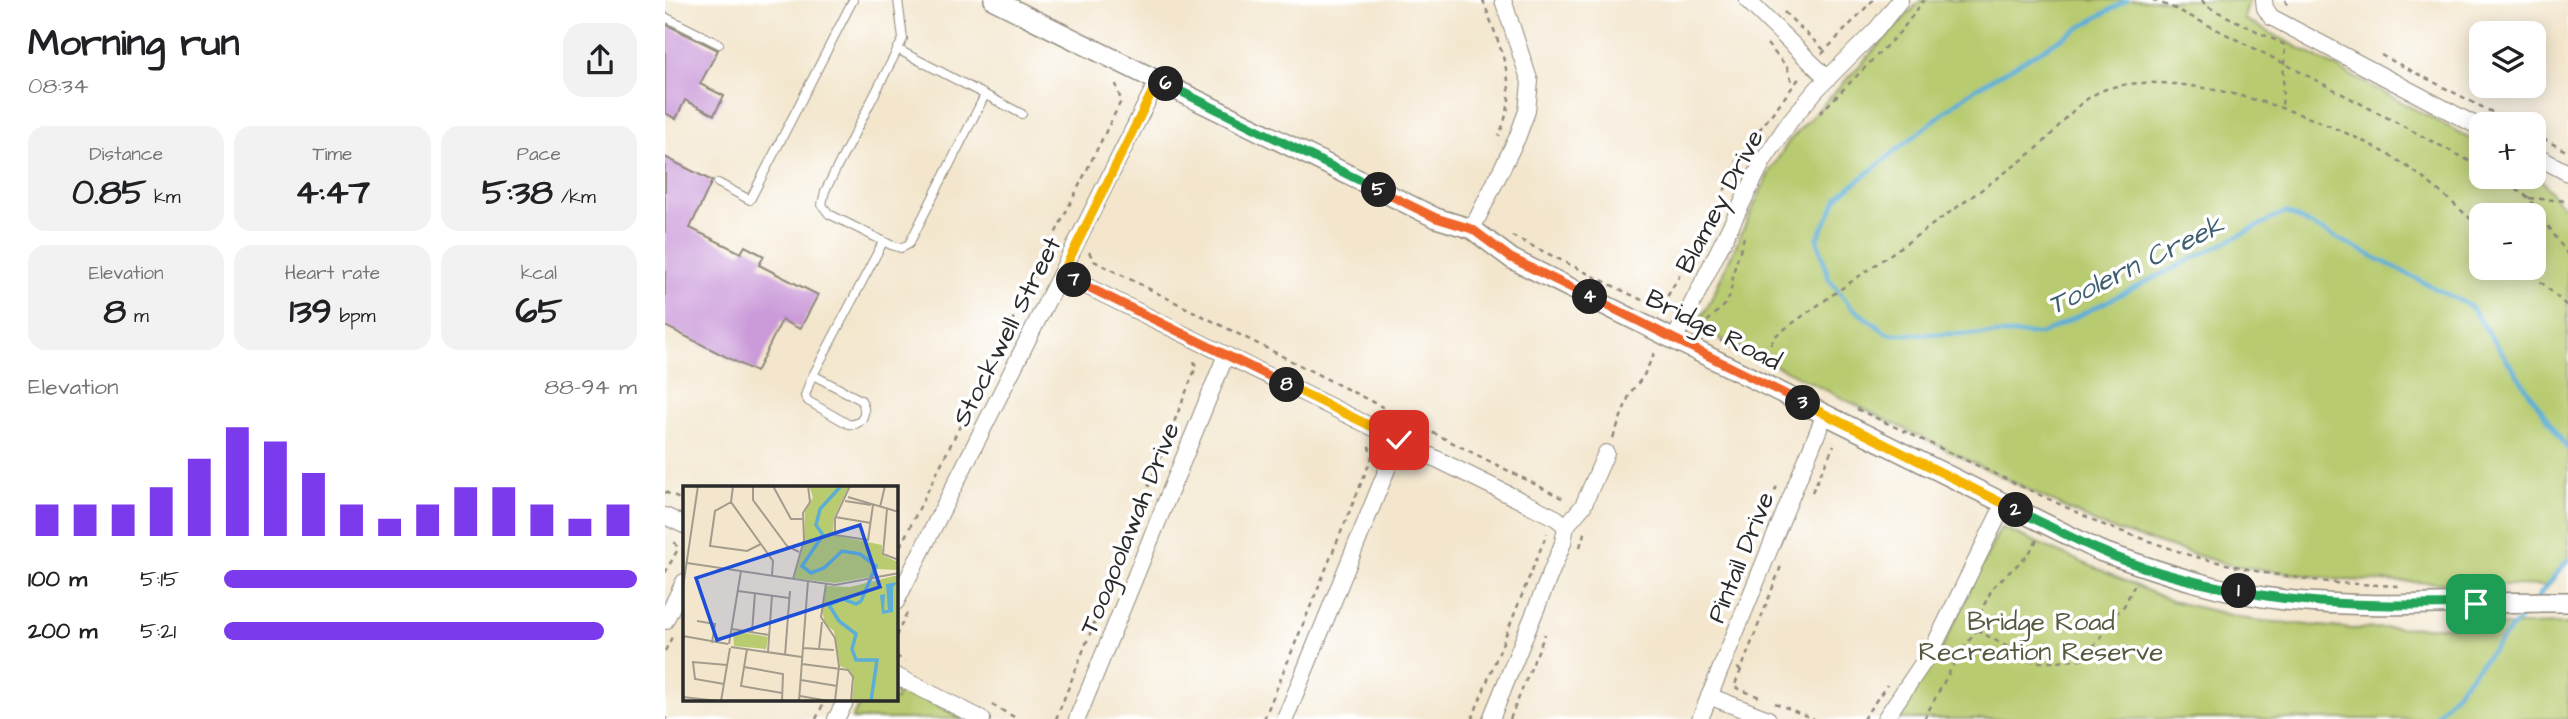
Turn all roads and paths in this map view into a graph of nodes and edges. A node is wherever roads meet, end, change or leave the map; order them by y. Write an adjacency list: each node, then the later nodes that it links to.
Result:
1 (853, 0): 38 (lane)
2 (898, 0): 18 (lane)
3 (994, 0): 23 (street, Bridge Road)
4 (1483, 0): 32 (path)
5 (1503, 0): 43 (street)
6 (1747, 0): 22 (street)
7 (1900, 0): 22 (street, Blamey Drive)
8 (1924, 0): 30 (path)
9 (2153, 0): 21 (path)
10 (2202, 0): 21 (path)
11 (2264, 0): 31 (street)
12 (2285, 0): 13 (path)
13 (2287, 7)
14 (1781, 9): 20 (path)
15 (665, 17): 17 (lane)
16 (1762, 38): 25 (path)
17 (719, 44)
18 (897, 49): 26 (lane); 46 (lane)
19 (2371, 50): 28 (path)
20 (1825, 51)
21 (2283, 63): 27 (path); 35 (path)
22 (1828, 78): 52 (street, Blamey Drive)
23 (1158, 80): 43 (street, Bridge Road); 48 (street, Stockwell Street)
24 (1116, 84): 69 (path)
25 (1793, 85)
26 (985, 95): 29 (lane); 46 (lane)
27 (2282, 108): 42 (path); 45 (path)
28 (2492, 112)
29 (1022, 114)
30 (1814, 119)
31 (2469, 122)
32 (1498, 140)
33 (2546, 140): 34 (path)
34 (2568, 152)
35 (2469, 161)
36 (2546, 162): 37 (street)
37 (2568, 173)
38 (718, 183)
39 (2517, 189): 40 (path)
40 (2529, 198): 41 (path); 47 (path)
41 (2568, 201)
42 (2469, 218)
43 (1472, 229): 52 (street, Bridge Road)
44 (1502, 230): 51 (path)
45 (1746, 232)
46 (883, 242): 55 (lane)
47 (2568, 254)
48 (1062, 274): 54 (street); 74 (street, Stockwell Street)
49 (2539, 280): 50 (path)
50 (2568, 307)
51 (1660, 309)
52 (1675, 338): 57 (street, Bridge Road)
53 (1655, 352): 60 (path)
54 (1223, 362): 59 (street); 86 (path); 87 (street, Toogoolawah Drive)
55 (813, 375): 55 (lane)
56 (1855, 408): 73 (path)
57 (1825, 414): 63 (street, Bridge Road); 80 (street, Pintail Drive)
58 (1367, 439): 88 (path)
59 (1399, 440): 66 (street); 89 (street)
60 (1606, 453): 66 (street)
61 (665, 492): 62 (path)
62 (683, 501)
63 (2004, 504): 65 (street, Bridge Road); 95 (street)
64 (665, 516): 67 (street)
65 (2046, 524): 75 (street, Bridge Road); 77 (path)
66 (1566, 526): 91 (street)
67 (678, 531): 70 (path)
68 (1547, 533): 90 (path)
69 (898, 551)
70 (665, 573)
71 (2136, 582): 77 (path)
72 (683, 584): 76 (street)
73 (2401, 586)
74 (898, 598)
75 (2566, 602)
76 (665, 621)
77 (1977, 629): 96 (path)
78 (1741, 670): 94 (path)
79 (898, 677): 85 (street)
80 (1709, 696): 92 (street, Pintail Drive); 93 (street)
81 (824, 702): 83 (path)
82 (845, 702): 84 (street)
83 (816, 719)
84 (837, 719)
85 (982, 719)
86 (1056, 719)
87 (1077, 719)
88 (1264, 719)
89 (1285, 719)
90 (1472, 719)
91 (1491, 719)
92 (1700, 719)
93 (1768, 719)
94 (1814, 719)
95 (1885, 719)
96 (1924, 719)

